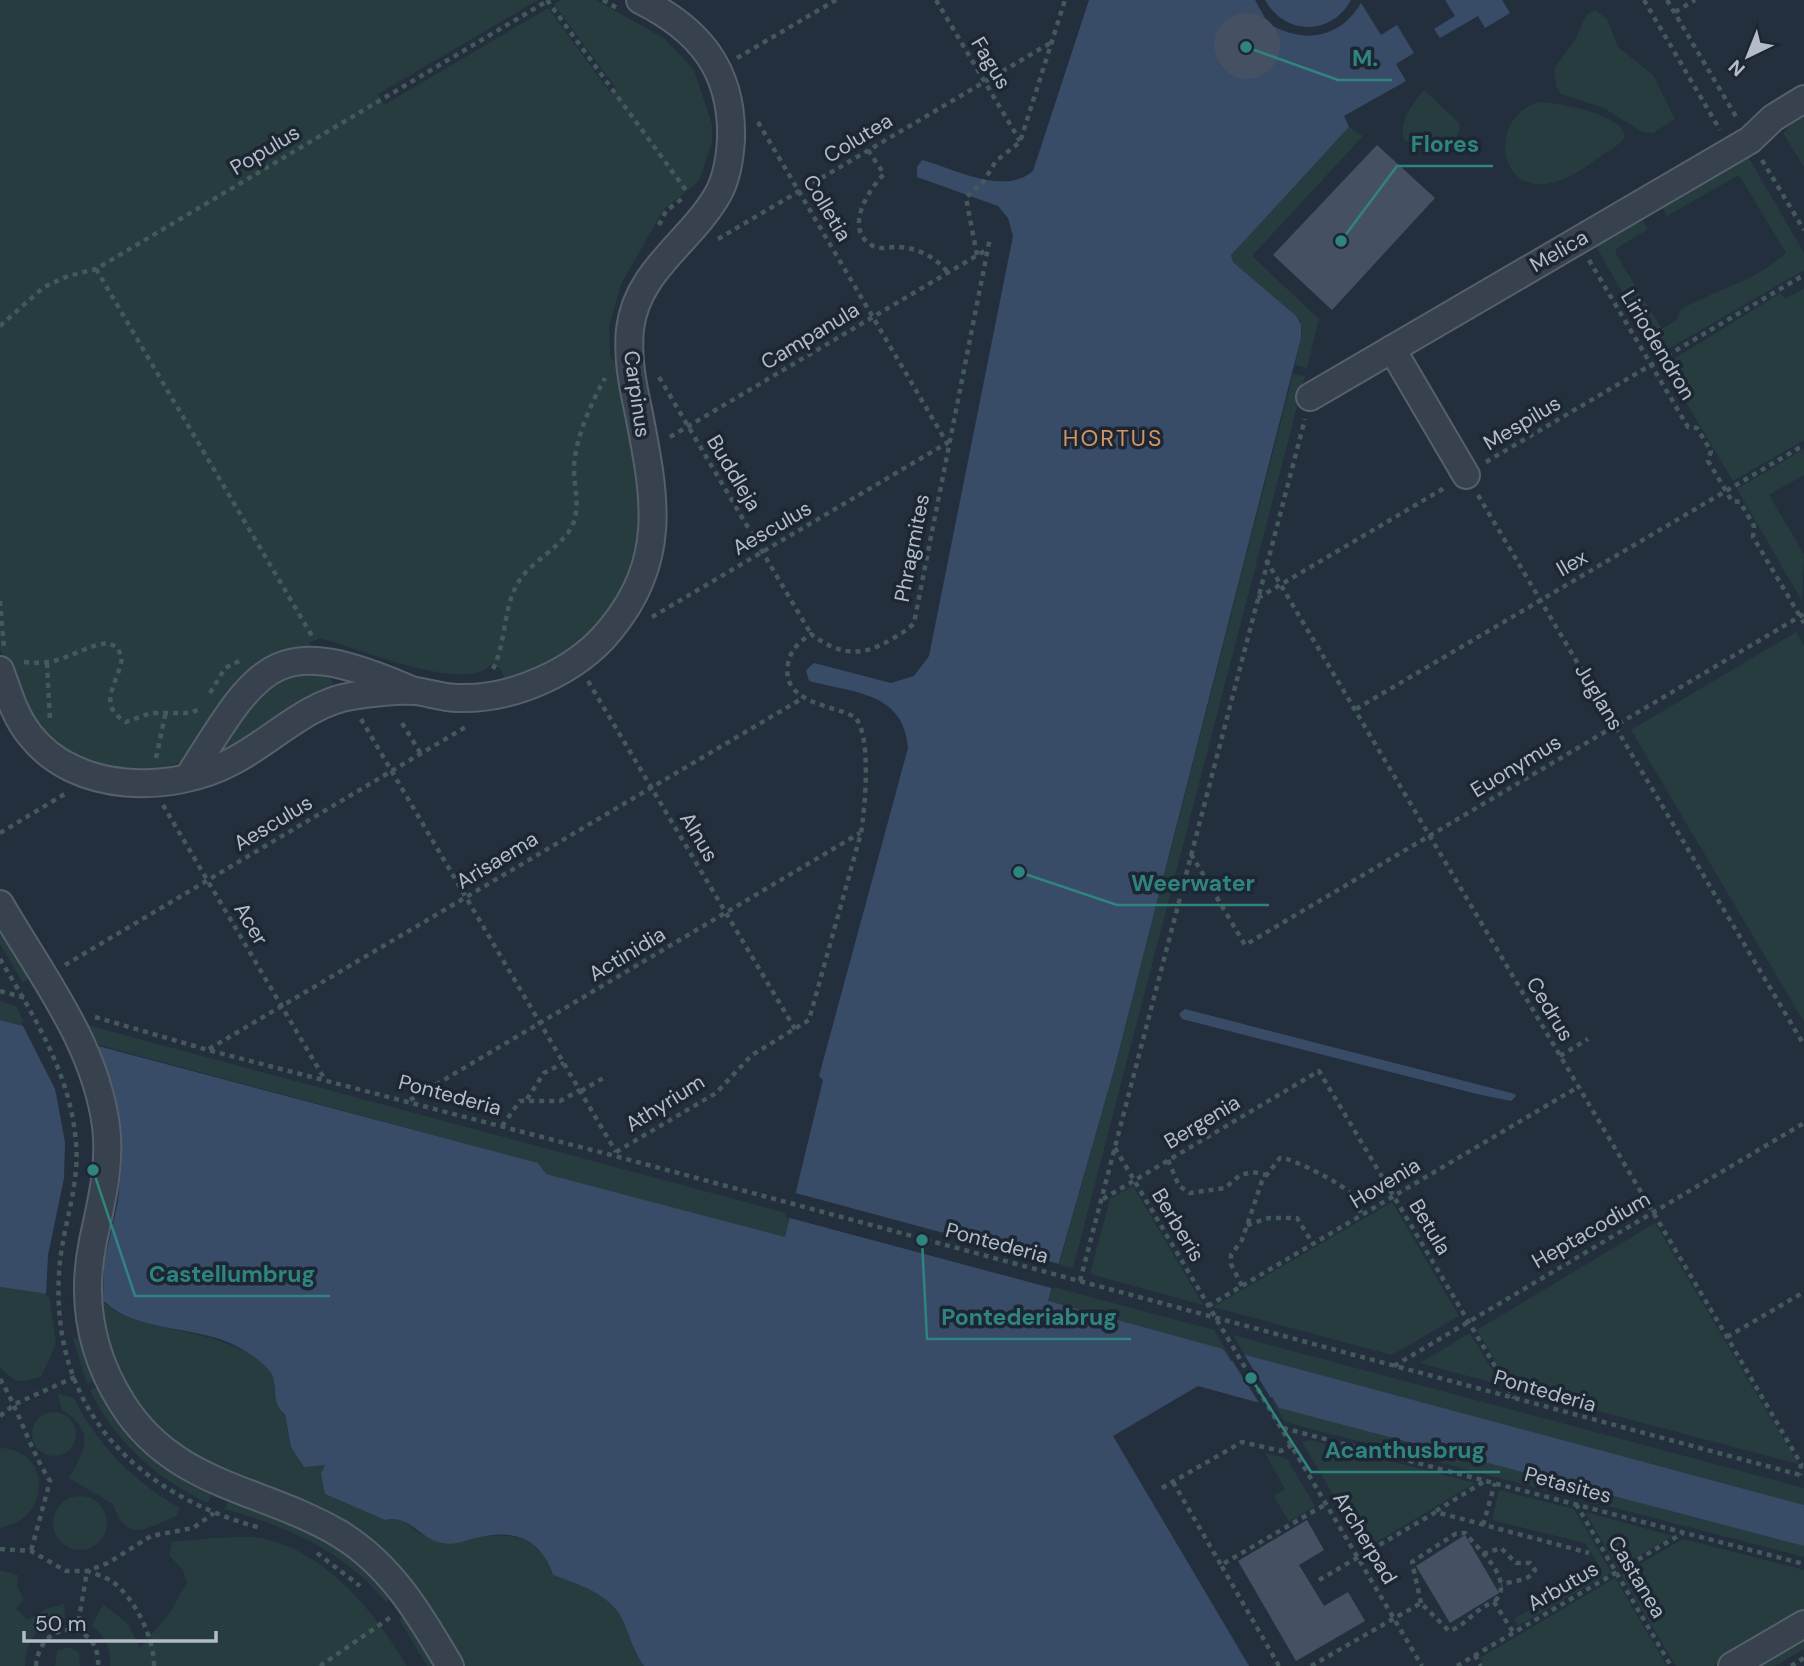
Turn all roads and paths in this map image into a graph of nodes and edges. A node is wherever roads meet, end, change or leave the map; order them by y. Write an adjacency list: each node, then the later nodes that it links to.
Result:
1 (548, 0): 20 (path); 30 (path, Populus)
2 (603, 0): 8 (path)
3 (836, 0): 11 (path)
4 (936, 0): 12 (path, Fagus)
5 (1065, 0): 10 (path)
6 (1644, 0): 15 (path)
7 (1695, 0): 9 (path)
8 (633, 7): 11 (street, Carpinus)
9 (1675, 12)
10 (1052, 42): 12 (path, Colutea); 16 (path)
11 (718, 70): 39 (street, Carpinus)
12 (984, 82): 16 (path, Fagus); 17 (path, Colutea)
13 (1804, 99): 15 (street, Melica)
14 (754, 115): 19 (path, Colletia)
15 (1750, 140): 23 (street, Melica)
16 (1020, 142): 26 (path)
17 (868, 150): 19 (path, Colutea); 27 (path)
18 (695, 190): 20 (path)
19 (798, 191): 24 (path, Colutea); 29 (path, Colletia)
20 (690, 195): 21 (path)
21 (657, 229)
22 (990, 238): 25 (path, Phragmites)
23 (1577, 240): 31 (street, Melica); 32 (path, Liriodendron)
24 (708, 245)
25 (989, 249): 26 (path, Campanula); 37 (path, Phragmites)
26 (978, 255): 27 (path, Campanula)
27 (948, 273): 29 (path, Campanula)
28 (1804, 275): 32 (path, Mespilus)
29 (873, 317): 36 (path, Campanula); 37 (path, Colletia)
30 (0, 326)
31 (1392, 349): 35 (street, Melica); 40 (street)
32 (1651, 365): 40 (path, Mespilus); 41 (path, Liriodendron)
33 (656, 372): 36 (path, Buddleja)
34 (608, 374): 58 (path)
35 (1310, 397): 43 (path)
36 (688, 427): 39 (path, Campanula); 42 (path, Buddleja)
37 (947, 443): 42 (path, Aesculus); 51 (path, Phragmites)
38 (1804, 445): 41 (path, Ilex)
39 (646, 450): 50 (street, Carpinus)
40 (1466, 475): 44 (path, Mespilus); 46 (path, Juglans)
41 (1726, 491): 46 (path, Ilex); 48 (path, Liriodendron)
42 (763, 552): 50 (path, Aesculus); 51 (path, Buddleja)
43 (1266, 560): 44 (path, Cedrus); 45 (path)
44 (1281, 584): 45 (path, Mespilus); 63 (path, Cedrus)
45 (1257, 599): 77 (path)
46 (1541, 600): 63 (path, Ilex); 67 (path, Juglans)
47 (0, 601): 56 (path)
48 (1802, 615): 49 (path, Liriodendron); 67 (path, Euonymus)
49 (1804, 623)
50 (609, 632): 55 (street, Carpinus)
51 (811, 634): 61 (path)
52 (302, 638): 53 (path)
53 (317, 644)
54 (252, 659): 60 (path)
55 (576, 660): 59 (street, Carpinus); 73 (path, Alnus)
56 (8, 662): 57 (path); 68 (street, Carpinus)
57 (47, 663): 64 (path); 68 (path)
58 (488, 674)
59 (413, 691): 71 (street, Carpinus); 71 (street, Carpinus)
60 (207, 698)
61 (803, 698): 73 (path, Arisaema); 74 (path)
62 (203, 705): 64 (path)
63 (1356, 709): 76 (path, Cedrus)
64 (166, 711): 72 (path)
65 (474, 722): 69 (path, Aesculus)
66 (402, 723): 69 (path)
67 (1615, 725): 76 (path, Euonymus); 87 (path, Juglans)
68 (46, 751): 70 (street, Carpinus)
69 (421, 754): 78 (path, Aesculus)
70 (95, 776): 72 (street, Carpinus); 75 (path)
71 (189, 776): 72 (street, Carpinus)
72 (152, 785): 78 (path, Acer)
73 (651, 787): 80 (path, Alnus); 83 (path, Arisaema)
74 (861, 833): 80 (path, Actinidia); 85 (path)
75 (0, 834)
76 (1430, 835): 77 (path, Euonymus); 89 (path, Cedrus)
77 (1191, 854): 99 (path)
78 (207, 881): 82 (path, Aesculus); 83 (path, Acer)
79 (0, 904): 82 (street)
80 (726, 913): 85 (path, Alnus); 96 (path, Actinidia)
81 (0, 959): 116 (path)
82 (43, 978): 84 (street)
83 (281, 1006): 88 (path, Arisaema); 93 (path, Acer)
84 (67, 1015): 88 (path, Pontederia); 130 (street)
85 (795, 1029): 100 (path, Athyrium)
86 (1588, 1039): 89 (path)
87 (1804, 1045)
88 (208, 1050): 93 (path, Pontederia)
89 (1560, 1056): 94 (path, Cedrus)
90 (565, 1063): 95 (path)
91 (1319, 1071): 101 (path, Bergenia); 104 (path, Betula)
92 (604, 1077): 95 (path)
93 (324, 1079): 96 (path, Pontederia)
94 (1578, 1087): 104 (path, Hovenia); 106 (path, Cedrus)
95 (527, 1099): 98 (path)
96 (408, 1101): 98 (path, Pontederia)
97 (1804, 1123): 106 (path, Heptacodium)
98 (502, 1126): 110 (path, Pontederia)
99 (1115, 1148): 103 (path, Berberis); 105 (path)
100 (617, 1152)
101 (1168, 1160): 102 (path); 103 (path, Bergenia)
102 (1266, 1175): 107 (path); 108 (path)
103 (1134, 1180): 105 (path, Bergenia); 113 (path, Berberis)
104 (1393, 1196): 107 (path, Hovenia); 115 (path, Betula)
105 (1102, 1199): 110 (path)
106 (1653, 1212): 115 (path, Heptacodium); 117 (path, Cedrus)
107 (1362, 1215): 109 (path, Hovenia)
108 (1247, 1225): 109 (path); 111 (path)
109 (1313, 1244): 111 (path, Hovenia)
110 (1080, 1282): 114 (path, Pontederia)
111 (1242, 1286): 113 (path, Hovenia)
112 (1804, 1292): 117 (path)
113 (1208, 1306): 114 (path, Berberis)
114 (1214, 1318): 118 (path, Pontederia); 124 (path, Archerpad)
115 (1467, 1321): 118 (path, Heptacodium); 121 (path, Betula)
116 (63, 1338)
117 (1727, 1338): 126 (path, Cedrus)
118 (1394, 1366): 121 (path, Pontederia)
119 (75, 1377): 122 (path)
120 (0, 1379): 122 (path)
121 (1514, 1399): 126 (path, Pontederia)
122 (15, 1404): 123 (path); 138 (path)
123 (0, 1416)
124 (1282, 1428): 125 (path, Archerpad); 127 (path, Petasites)
125 (1292, 1445): 128 (path); 133 (path, Archerpad)
126 (1802, 1476)
127 (1486, 1480): 129 (path, Petasites); 134 (path)
128 (1173, 1482): 131 (path); 143 (path)
129 (1495, 1483): 132 (path, Petasites); 135 (path)
130 (224, 1486): 144 (path); 150 (street)
131 (1163, 1488)
132 (1575, 1503): 136 (path, Petasites); 145 (path, Castanea)
133 (1326, 1504): 141 (path, Archerpad); 143 (path)
134 (1436, 1512): 135 (path); 141 (path)
135 (1483, 1525): 139 (path)
136 (1684, 1533): 142 (path, Petasites); 145 (path, Arbutus)
137 (0, 1549): 138 (path)
138 (32, 1551): 144 (path)
139 (1589, 1553)
140 (1483, 1554): 147 (path); 147 (path); 148 (path)
141 (1358, 1558): 146 (path); 151 (path, Archerpad)
142 (1804, 1564)
143 (1221, 1565): 162 (path)
144 (88, 1571): 153 (path); 159 (path)
145 (1616, 1573): 154 (path, Arbutus); 167 (path, Castanea)
146 (1319, 1580)
147 (1501, 1585): 149 (path)
148 (1421, 1602): 149 (path); 151 (path)
149 (1494, 1602): 154 (path)
150 (413, 1603): 160 (path); 161 (street)
151 (1394, 1618): 163 (path); 164 (path, Archerpad)
152 (1804, 1624): 168 (street)
153 (77, 1631): 157 (path); 158 (path)
154 (1513, 1632): 155 (path, Arbutus)
155 (1475, 1655): 165 (path, Arbutus); 166 (path)
156 (1804, 1658): 169 (path)
157 (36, 1666)
158 (98, 1666)
159 (154, 1666)
160 (320, 1666)
161 (450, 1666)
162 (1279, 1666)
163 (1311, 1666)
164 (1422, 1666)
165 (1457, 1666)
166 (1481, 1666)
167 (1671, 1666)
168 (1732, 1666)
169 (1791, 1666)

